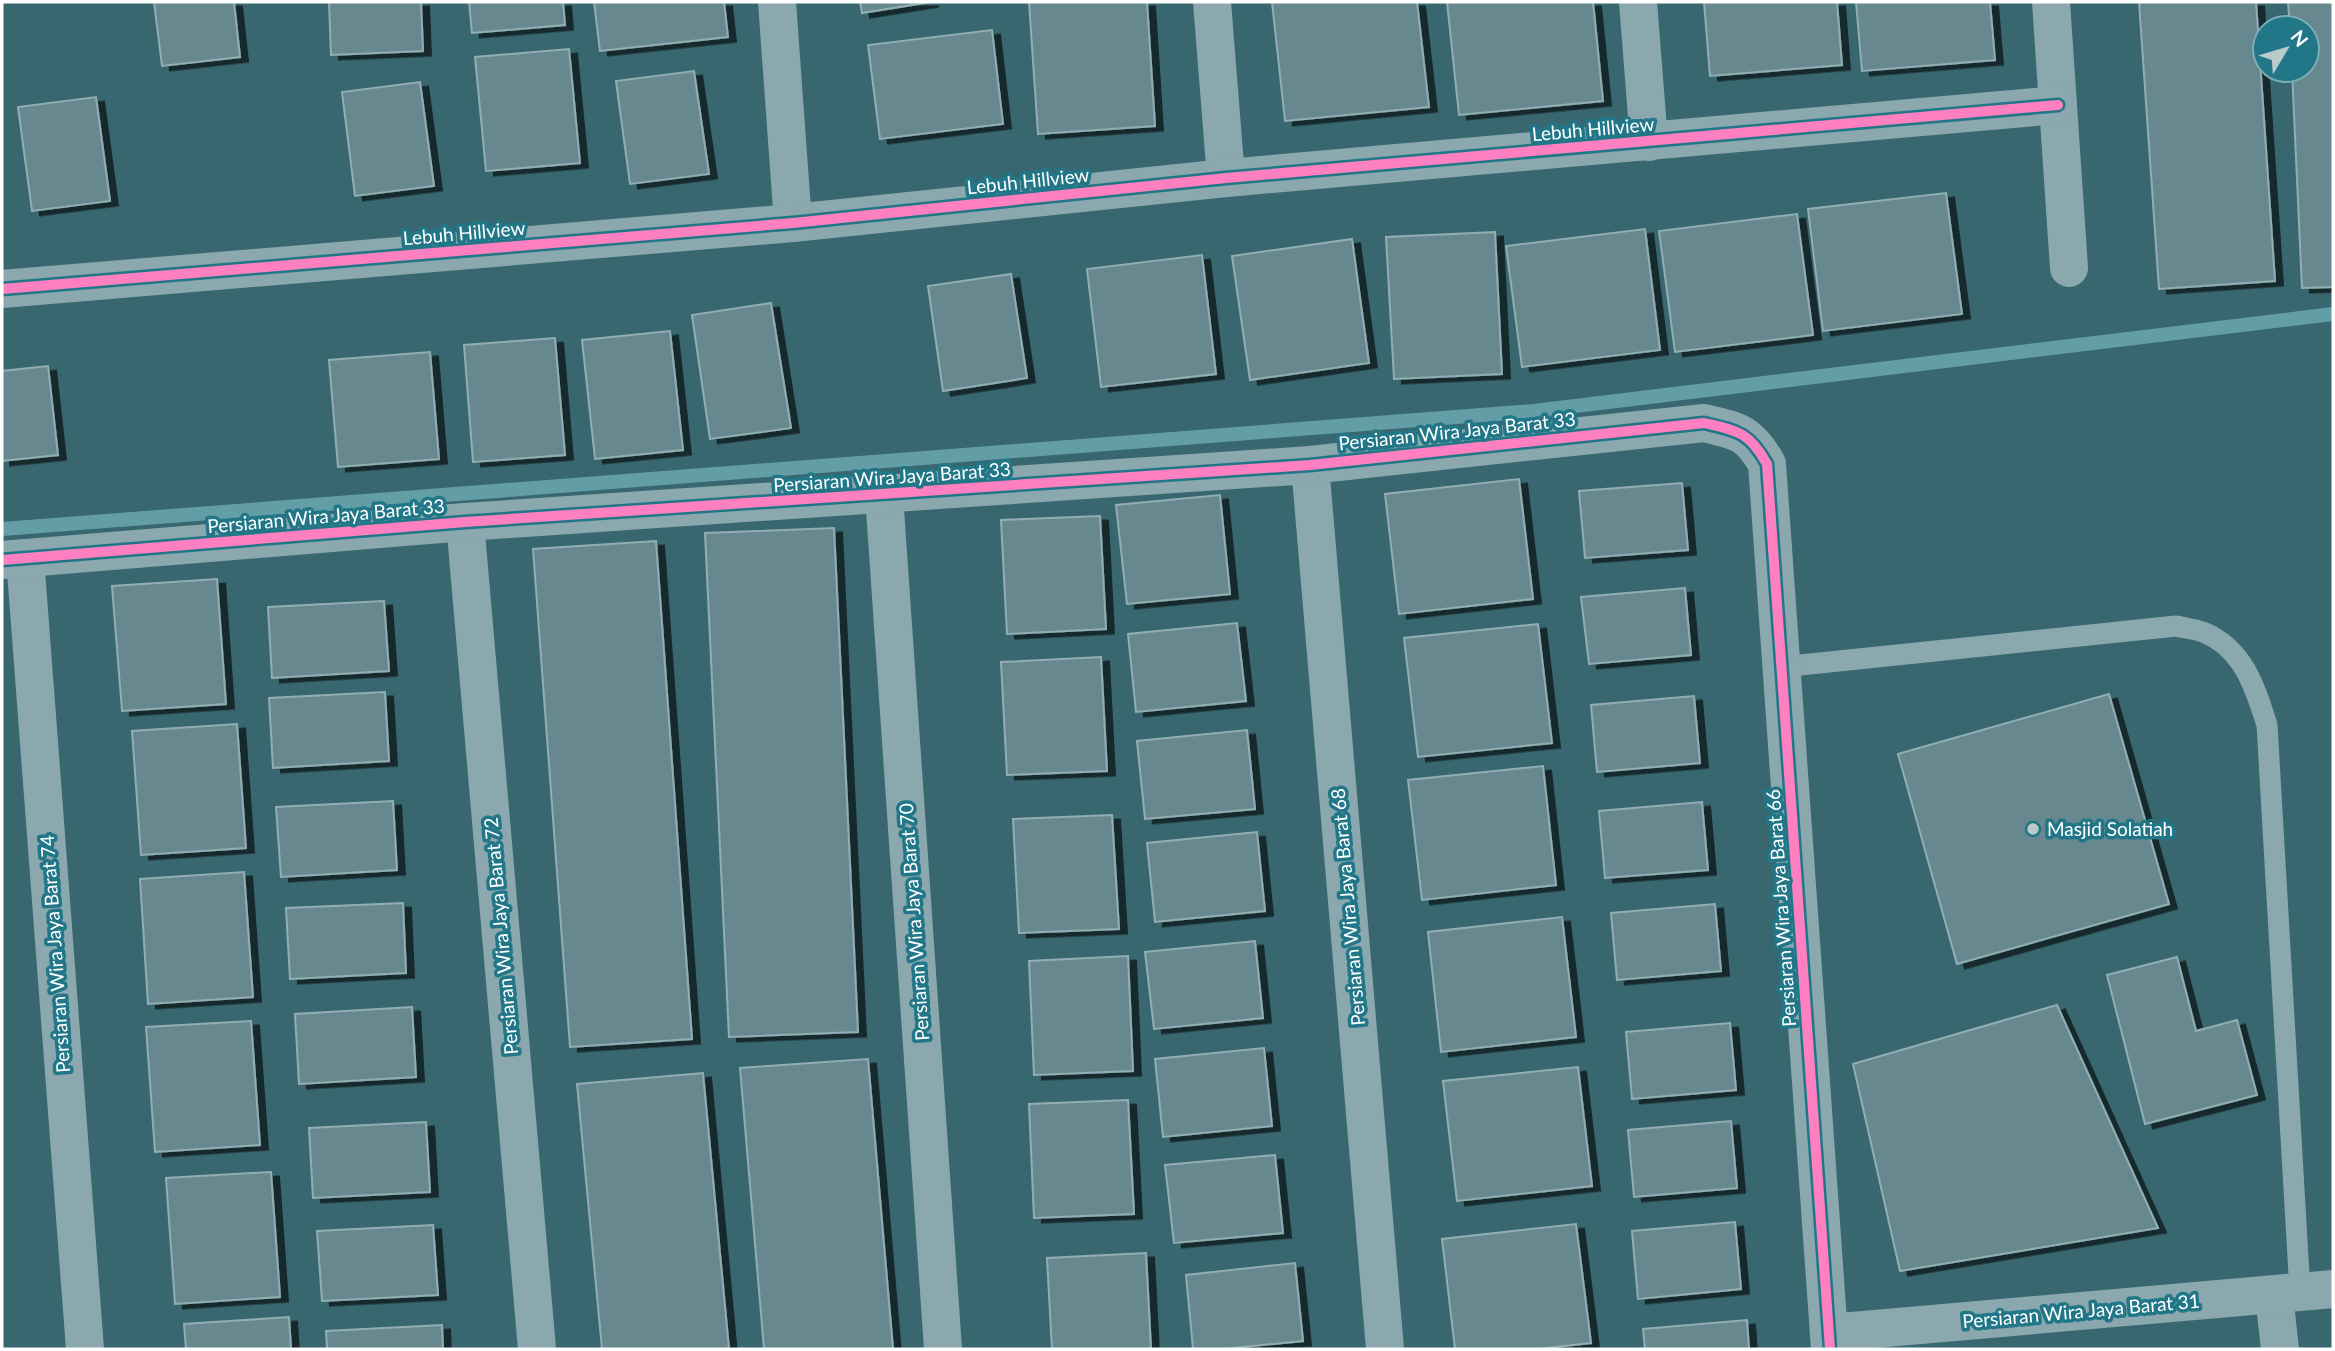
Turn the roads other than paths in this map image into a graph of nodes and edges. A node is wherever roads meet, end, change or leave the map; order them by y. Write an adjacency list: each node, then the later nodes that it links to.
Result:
1 (777, 2): 8 (street)
2 (1212, 2): 7 (street)
3 (1638, 2): 6 (street)
4 (2051, 2): 5 (street)
5 (2058, 105): 6 (street, Lebuh Hillview); 9 (street)
6 (1649, 142): 7 (street, Lebuh Hillview)
7 (1226, 178): 8 (street, Lebuh Hillview)
8 (793, 223): 10 (street, Lebuh Hillview)
9 (2068, 268)
10 (2, 289)
11 (1768, 464): 12 (street, Persiaran Wira Jaya Barat 33); 16 (street, Persiaran Wira Jaya Barat 66)
12 (1310, 465): 13 (street, Persiaran Wira Jaya Barat 33); 22 (street, Persiaran Wira Jaya Barat 68)
13 (884, 495): 14 (street, Persiaran Wira Jaya Barat 33); 21 (street, Persiaran Wira Jaya Barat 70)
14 (465, 522): 15 (street, Persiaran Wira Jaya Barat 33); 20 (street, Persiaran Wira Jaya Barat 72)
15 (13, 559): 19 (street, Persiaran Wira Jaya Barat 74)
16 (1781, 667): 17 (lane); 18 (street, Persiaran Wira Jaya Barat 66)
17 (2303, 1292): 18 (street, Persiaran Wira Jaya Barat 31); 23 (street)
18 (1830, 1341)
19 (85, 1349)
20 (537, 1349)
21 (943, 1349)
22 (1385, 1349)
23 (2280, 1349)

